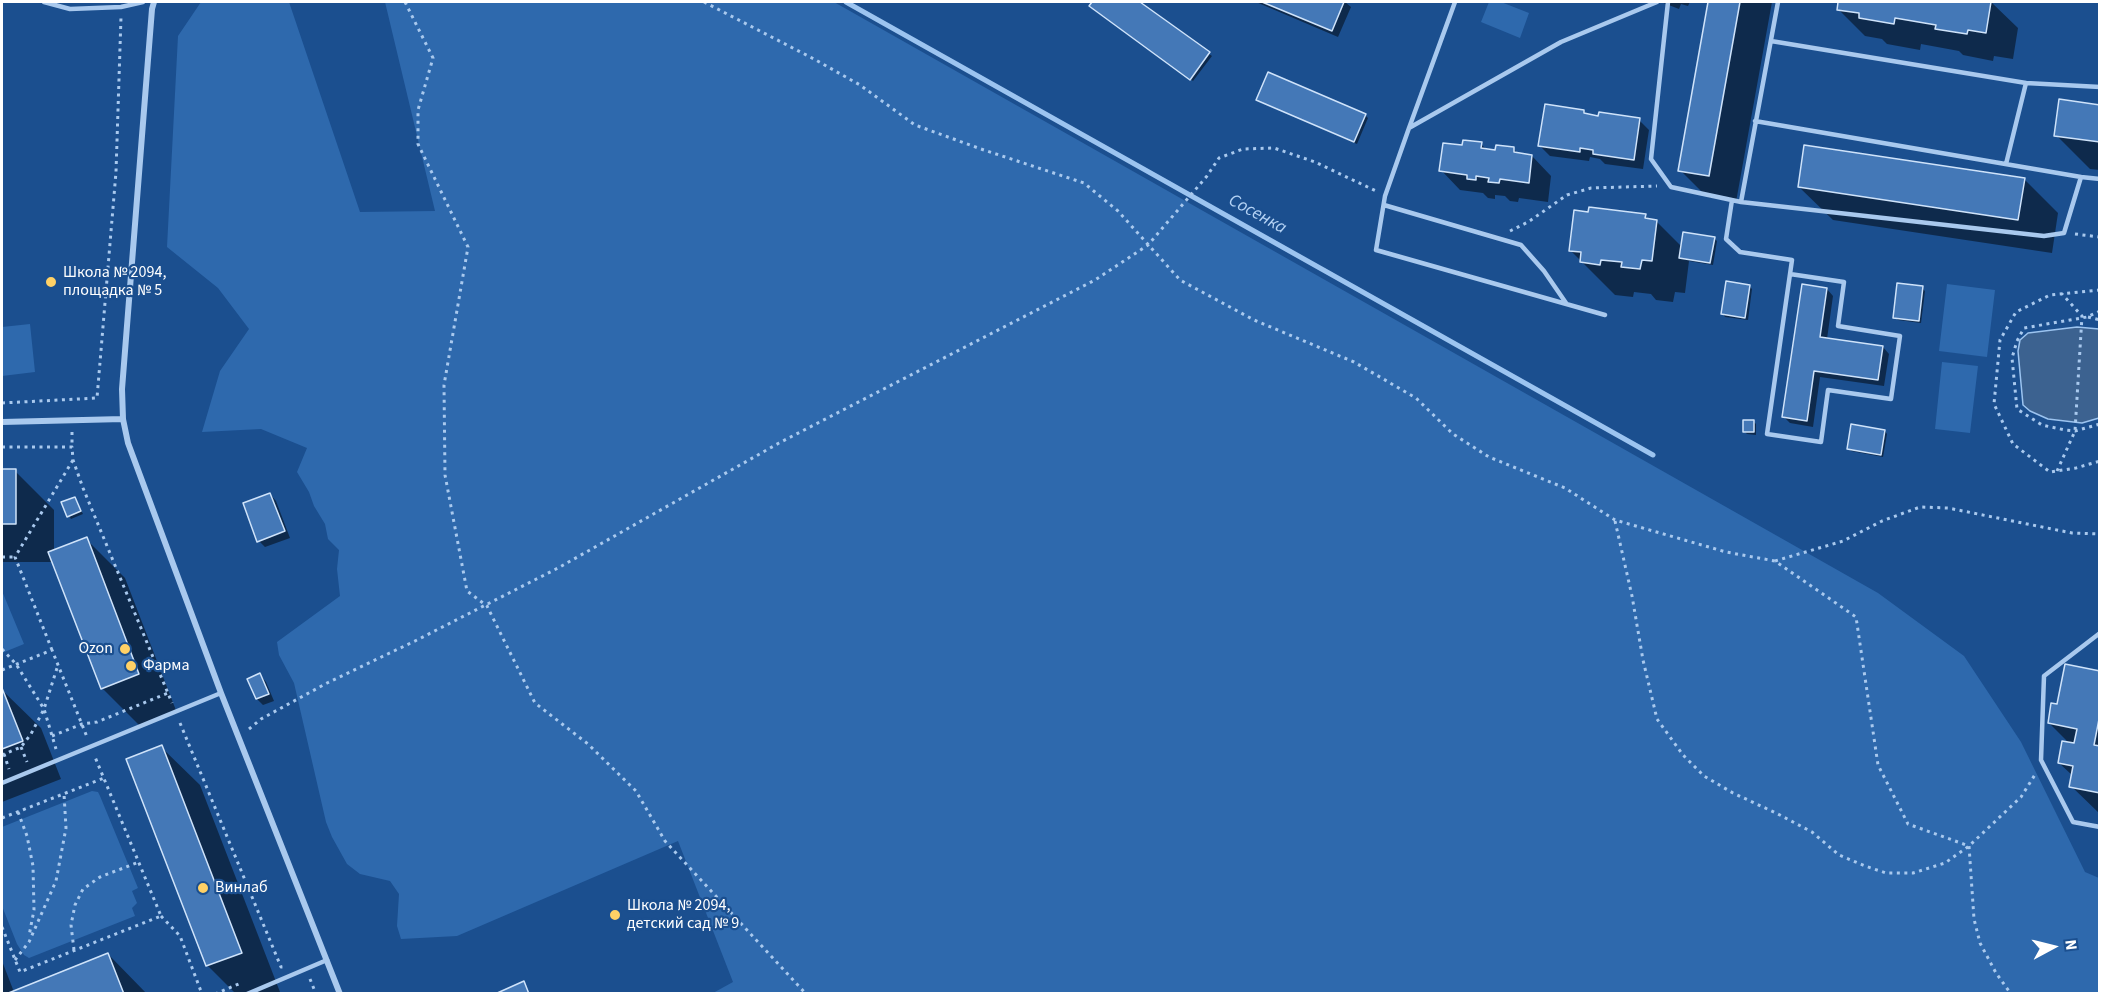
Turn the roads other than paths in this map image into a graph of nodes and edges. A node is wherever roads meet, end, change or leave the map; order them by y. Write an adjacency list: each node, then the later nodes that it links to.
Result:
1 (44, 2): 2 (lane)
2 (143, 2)
3 (154, 2): 22 (street)
4 (1455, 2): 12 (lane)
5 (1657, 2): 12 (lane)
6 (1668, 2): 16 (lane)
7 (1778, 2): 8 (lane)
8 (1770, 41): 9 (lane); 11 (lane)
9 (2026, 83): 10 (lane); 13 (lane)
10 (2100, 87)
11 (1755, 121): 13 (lane); 17 (lane)
12 (1409, 128): 18 (lane)
13 (2006, 164): 14 (lane)
14 (2081, 177): 15 (lane); 17 (lane)
15 (2100, 179)
16 (1732, 200): 17 (lane); 19 (lane)
17 (1741, 202)
18 (1384, 205): 20 (lane); 20 (lane)
19 (1790, 274): 19 (lane)
20 (1566, 304): 21 (lane)
21 (1605, 315)
22 (123, 419): 23 (street); 25 (street)
23 (2, 422)
24 (2100, 633): 27 (lane)
25 (221, 693): 26 (lane); 28 (street)
26 (2, 783)
27 (2100, 826)
28 (327, 960): 29 (lane); 30 (street)
29 (247, 993)
30 (340, 993)

